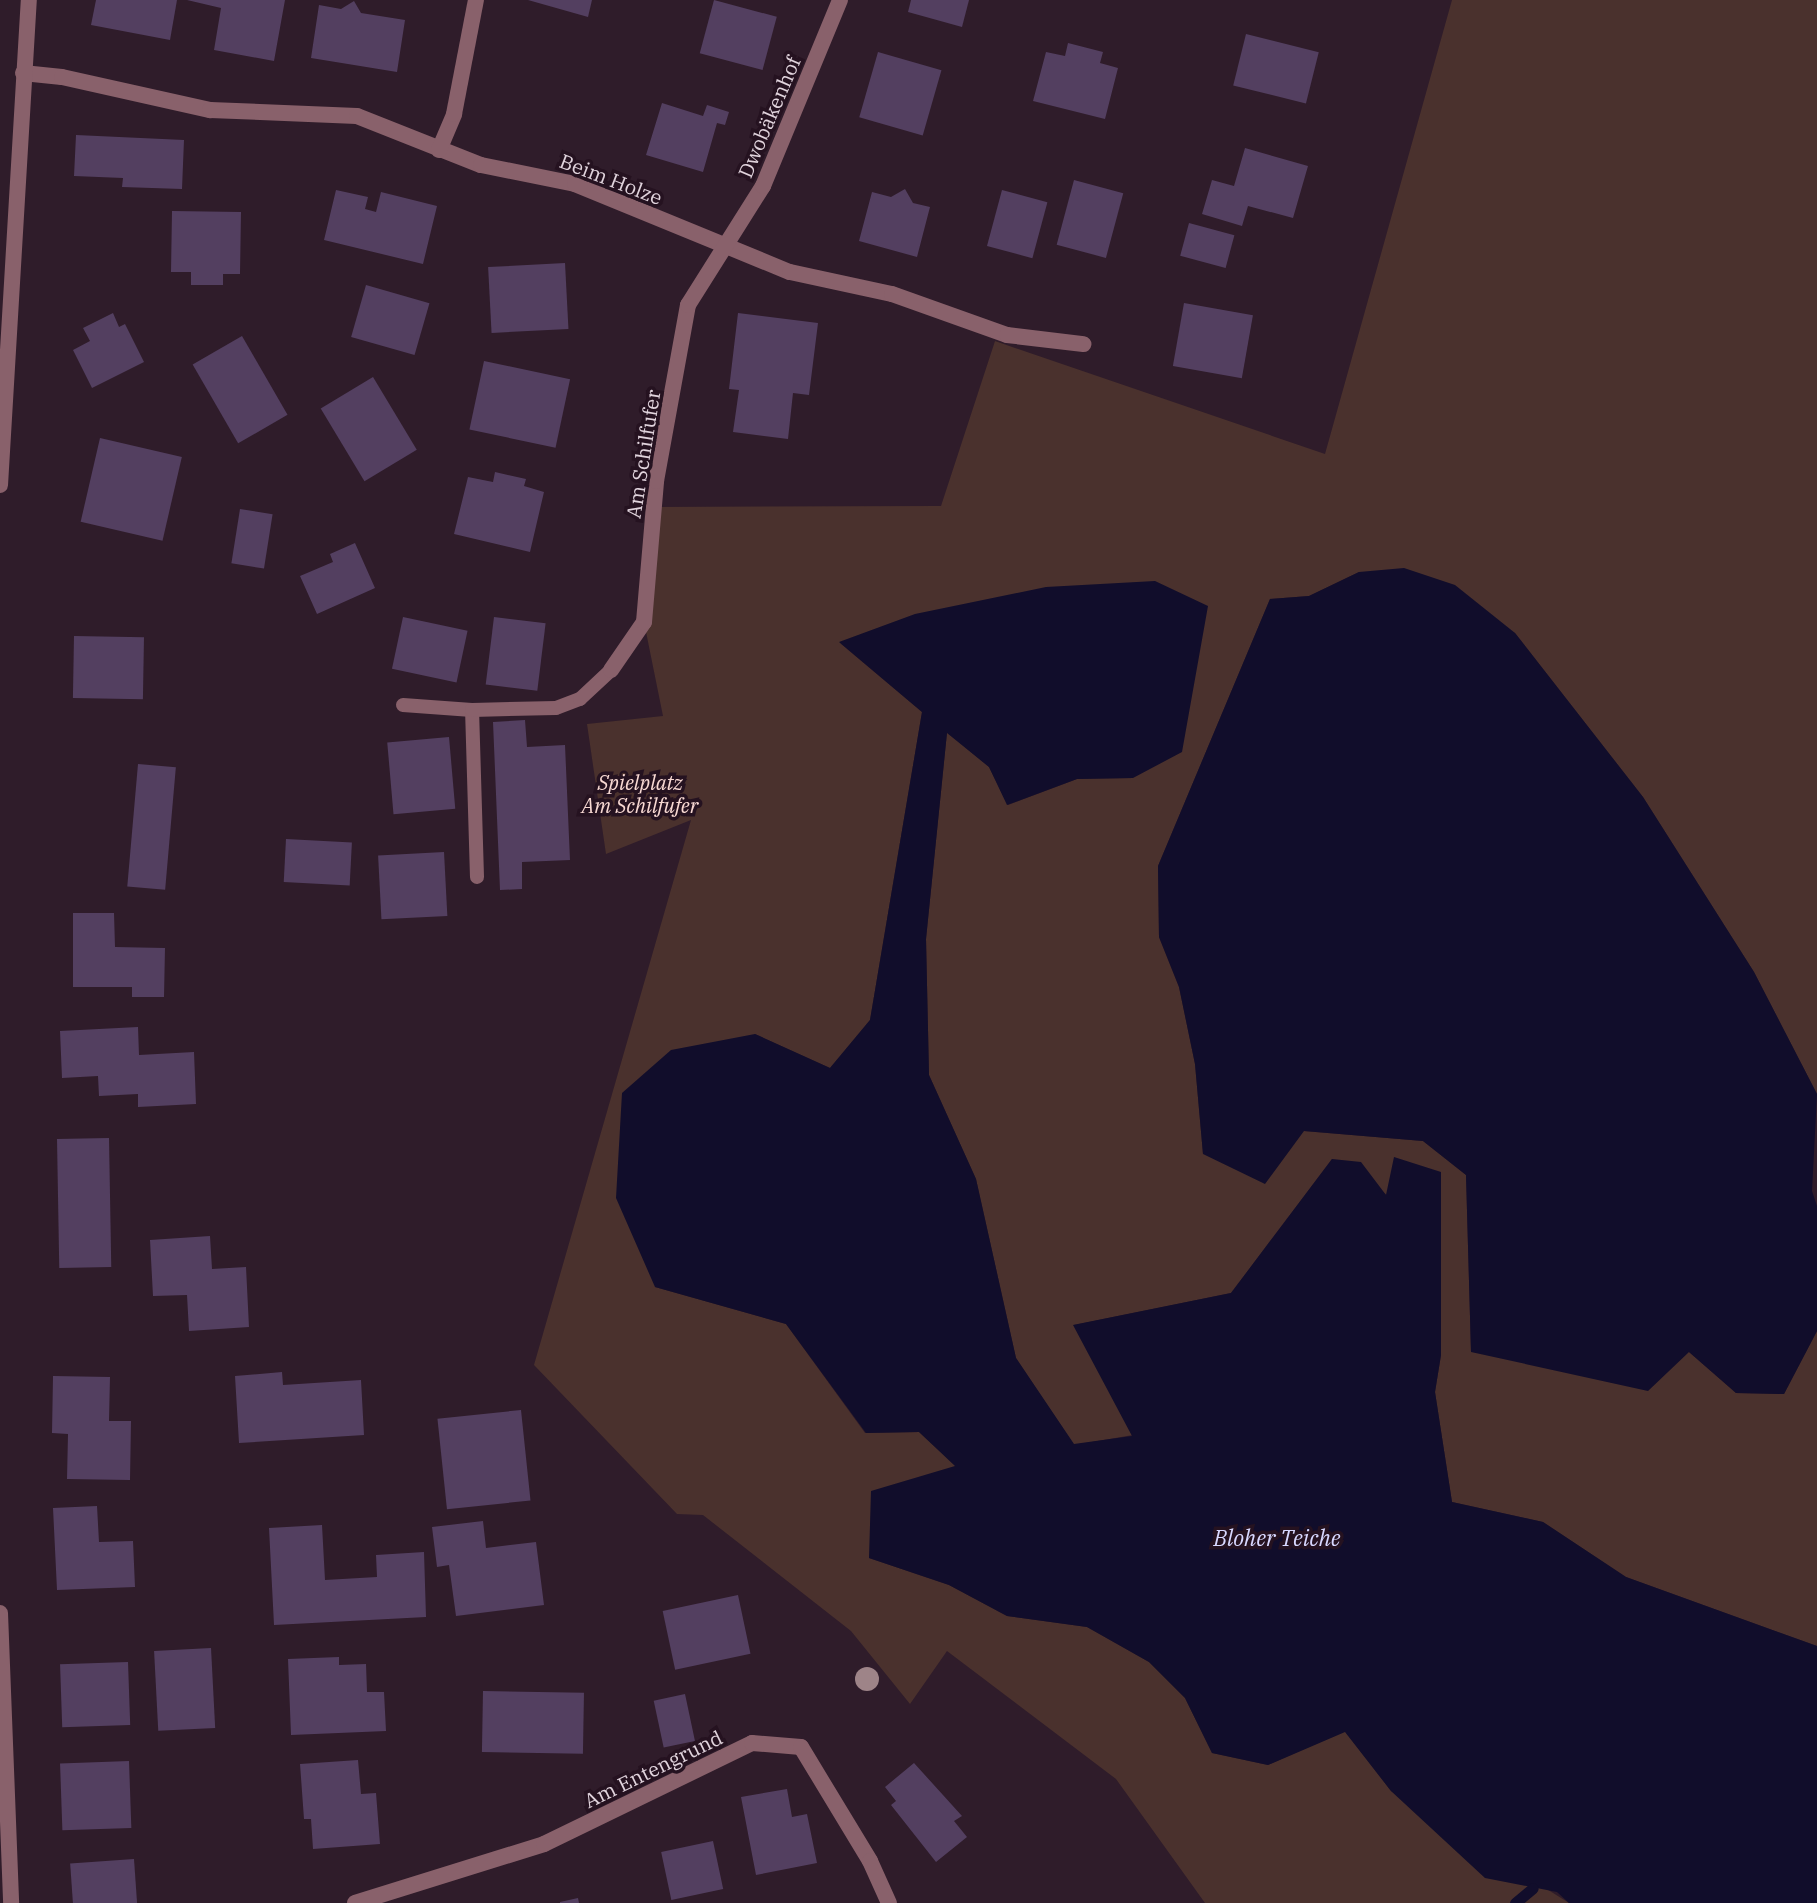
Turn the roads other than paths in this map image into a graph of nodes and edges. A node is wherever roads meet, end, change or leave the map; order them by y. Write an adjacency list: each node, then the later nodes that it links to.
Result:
1 (29, 0): 4 (street)
2 (476, 0): 5 (street)
3 (840, 0): 6 (street, Dwobäkenhof)
4 (23, 73): 5 (street, Beim Holze); 8 (street)
5 (439, 150): 6 (street, Beim Holze)
6 (728, 247): 7 (street, Beim Holze); 9 (street, Am Schilfufer)
7 (1083, 344)
8 (0, 485)
9 (611, 670): 11 (lane)
10 (403, 705): 11 (lane)
11 (472, 710): 12 (lane)
12 (477, 877)
13 (0, 1613): 14 (street)
14 (2, 1732): 15 (street)
15 (11, 1903)
16 (355, 1903): 17 (street, Am Entengrund)
17 (889, 1903)

